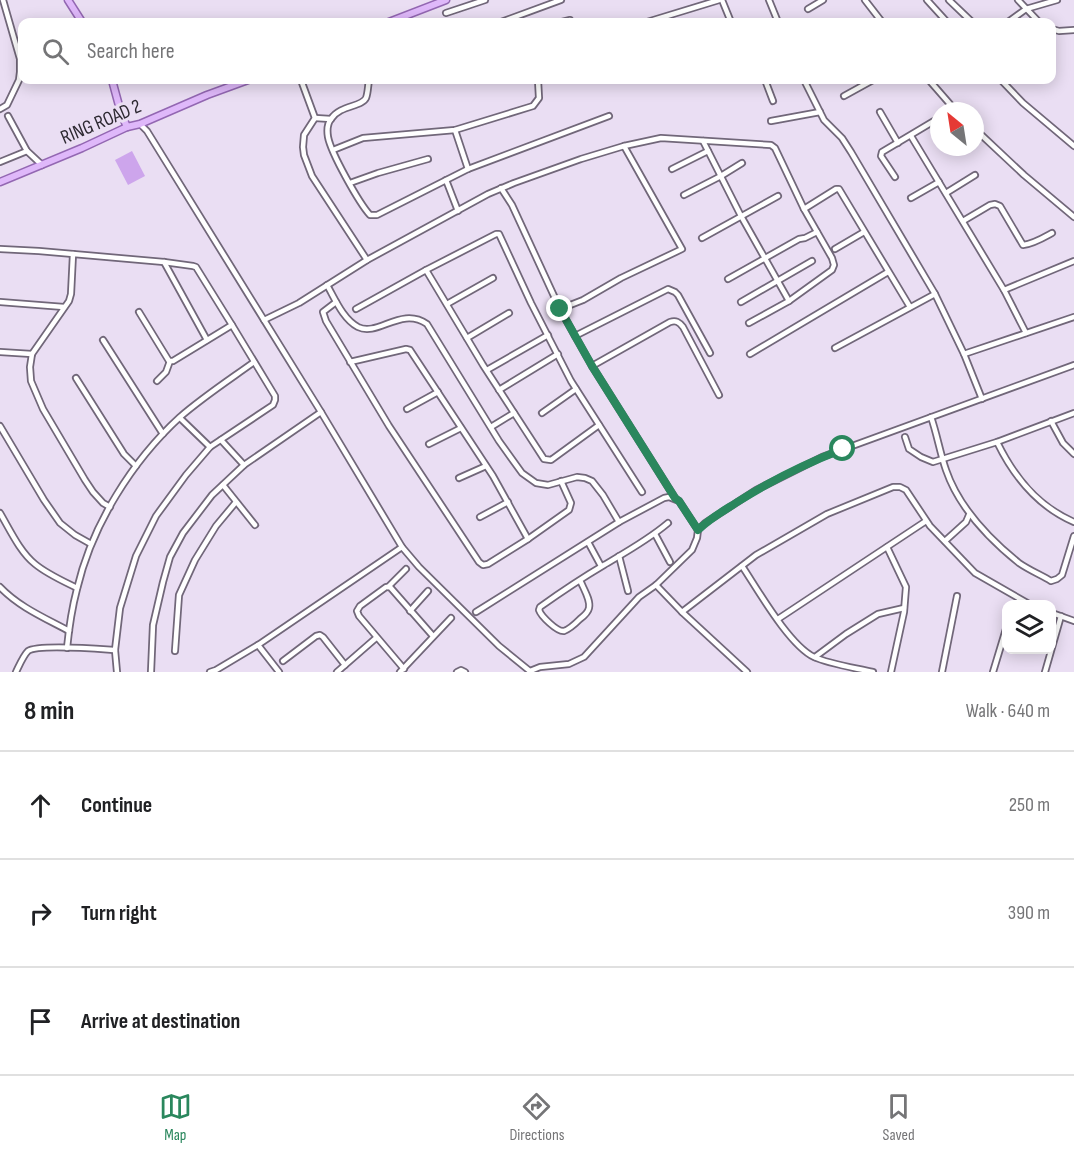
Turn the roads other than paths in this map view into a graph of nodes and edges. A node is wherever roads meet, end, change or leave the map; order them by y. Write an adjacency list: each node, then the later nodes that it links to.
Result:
1 (3, 0): 17 (street)
2 (68, 0): 18 (main road)
3 (446, 0): 19 (main road)
4 (486, 0): 16 (street)
5 (561, 0): 20 (street)
6 (720, 0): 21 (street); 22 (street)
7 (769, 0): 23 (street)
8 (823, 0): 14 (street)
9 (865, 0): 24 (street)
10 (927, 0): 25 (street)
11 (949, 0): 26 (street)
12 (1017, 0): 15 (street)
13 (1057, 0): 15 (street)
14 (808, 9)
15 (1026, 9): 27 (street); 28 (street)
16 (446, 13)
17 (8, 18): 29 (street); 32 (street)
18 (79, 18)
19 (399, 18)
20 (517, 18)
21 (660, 18)
22 (729, 18)
23 (776, 18)
24 (878, 18)
25 (943, 18)
26 (968, 18)
27 (1014, 18)
28 (1035, 18)
29 (0, 21)
30 (1056, 30): 31 (street)
31 (1074, 30)
32 (18, 52)
33 (18, 82): 47 (street)
34 (113, 84): 57 (main road)
35 (237, 84): 55 (main road, RING ROAD 2)
36 (302, 84): 52 (street)
37 (368, 84): 53 (street)
38 (538, 84): 58 (street)
39 (767, 84): 45 (street)
40 (806, 84): 48 (street)
41 (866, 84): 44 (street)
42 (932, 84): 46 (street)
43 (1005, 84): 64 (street)
44 (844, 96)
45 (773, 101)
46 (947, 102)
47 (0, 109)
48 (820, 112): 54 (street); 110 (street)
49 (880, 112): 62 (street)
50 (8, 116): 66 (street)
51 (609, 116): 72 (street)
52 (315, 118): 53 (street); 99 (street)
53 (331, 119): 65 (street)
54 (771, 121)
55 (140, 124): 57 (main road, RING ROAD 2); 123 (street)
56 (930, 124): 59 (street)
57 (127, 127): 71 (main road, RING ROAD 2)
58 (455, 130): 65 (street); 72 (street)
59 (911, 136): 62 (street); 79 (street)
60 (984, 137): 89 (street)
61 (703, 141): 63 (street); 67 (street); 86 (street)
62 (898, 143): 76 (street)
63 (624, 146): 81 (street); 119 (street)
64 (1074, 146)
65 (333, 150): 80 (street)
66 (27, 151): 69 (street); 71 (street)
67 (708, 151): 73 (street); 75 (street)
68 (428, 159): 80 (street)
69 (0, 162)
70 (742, 163): 75 (street)
71 (42, 165): 78 (main road, RING ROAD 2)
72 (468, 169): 77 (street)
73 (672, 169)
74 (975, 175): 82 (street)
75 (721, 176): 83 (street); 88 (street)
76 (895, 177)
77 (446, 180): 80 (street); 87 (street)
78 (0, 182)
79 (939, 182): 82 (street); 85 (street)
80 (350, 183)
81 (501, 188): 87 (street); 119 (street)
82 (946, 193): 90 (street)
83 (684, 195)
84 (778, 196): 88 (street)
85 (911, 198)
86 (804, 209): 91 (street); 92 (street)
87 (458, 211): 99 (street)
88 (741, 216): 94 (street); 98 (street)
89 (1074, 217)
90 (963, 221): 93 (street); 109 (street)
91 (817, 232): 98 (street); 111 (street)
92 (864, 232): 96 (street); 104 (street)
93 (1052, 233)
94 (702, 238)
95 (0, 249): 97 (street)
96 (835, 249)
97 (74, 254): 102 (street); 116 (street)
98 (764, 258): 106 (street); 107 (street)
99 (367, 260): 108 (street)
100 (812, 261): 107 (street)
101 (1074, 261): 109 (street)
102 (164, 262): 125 (street); 131 (street)
103 (426, 270): 115 (street); 118 (street); 127 (street)
104 (888, 272): 117 (street); 137 (street)
105 (493, 278): 115 (street)
106 (728, 279)
107 (777, 281): 111 (street); 114 (street)
108 (327, 285): 113 (street); 123 (street)
109 (1004, 290): 126 (street)
110 (935, 294): 117 (street); 138 (street)
111 (789, 301): 124 (street)
112 (0, 302): 116 (street)
113 (336, 302): 141 (street); 161 (street)
114 (741, 302)
115 (447, 304): 129 (street)
116 (64, 307): 135 (street)
117 (910, 308): 132 (street)
118 (356, 309)
119 (560, 309): 128 (street)
120 (139, 312): 139 (street)
121 (509, 313): 129 (street)
122 (1074, 317): 126 (street)
123 (264, 320): 153 (street)
124 (749, 322)
125 (232, 324): 131 (street); 140 (street)
126 (1026, 333): 138 (street)
127 (548, 335): 136 (street); 144 (street)
128 (575, 336): 134 (street); 143 (street)
129 (467, 338): 144 (street)
130 (103, 340): 164 (street)
131 (207, 340): 139 (street)
132 (834, 348)
133 (0, 352): 135 (street)
134 (710, 353)
135 (32, 354): 182 (street)
136 (558, 354): 147 (street); 148 (street)
137 (750, 354)
138 (964, 354): 151 (street)
139 (170, 361): 146 (street)
140 (254, 362): 158 (street); 166 (street)
141 (350, 362): 149 (street); 194 (street)
142 (1074, 365): 151 (street)
143 (592, 366): 150 (street); 179 (street)
144 (487, 370): 148 (street)
145 (76, 378): 173 (street)
146 (157, 381)
147 (576, 389): 155 (street); 160 (street)
148 (500, 390): 154 (street)
149 (438, 392): 152 (street); 163 (street)
150 (719, 395)
151 (982, 399): 157 (street)
152 (407, 409)
153 (321, 412): 172 (street); 198 (street)
154 (514, 413): 160 (street); 161 (street)
155 (542, 413)
156 (1074, 413): 159 (street)
157 (931, 417): 171 (street); 191 (street)
158 (180, 418): 164 (street); 169 (street)
159 (1051, 422): 167 (street); 170 (street)
160 (599, 425): 178 (street)
161 (490, 427): 176 (street)
162 (1, 428): 197 (street)
163 (461, 428): 168 (street); 174 (street)
164 (163, 434): 173 (street)
165 (905, 436): 171 (street)
166 (221, 440): 169 (street); 172 (street)
167 (998, 442): 171 (street); 188 (street)
168 (429, 444)
169 (210, 447): 230 (street)
170 (1074, 454)
171 (944, 459): 184 (street)
172 (244, 465): 177 (street)
173 (136, 466): 182 (street)
174 (486, 466): 175 (street); 181 (street)
175 (459, 478)
176 (561, 482): 187 (street); 194 (street)
177 (223, 485): 180 (street); 239 (street)
178 (642, 492)
179 (675, 498): 187 (street); 191 (street)
180 (236, 502): 190 (street); 231 (street)
181 (507, 502): 185 (street); 194 (street)
182 (110, 507): 197 (street)
183 (0, 513): 208 (street)
184 (969, 515): 193 (street); 195 (street)
185 (480, 517)
186 (926, 521): 195 (street); 199 (street); 203 (street)
187 (619, 522): 196 (street)
188 (1074, 522)
189 (668, 523): 192 (street)
190 (255, 525)
191 (698, 530): 206 (street)
192 (655, 534): 200 (street); 201 (street)
193 (1074, 536)
194 (528, 539)
195 (945, 541): 213 (street)
196 (588, 542): 202 (street); 217 (street)
197 (91, 544): 208 (street)
198 (402, 547): 228 (street); 236 (street)
199 (887, 547): 215 (street); 222 (street)
200 (619, 556): 202 (street); 211 (street)
201 (670, 562)
202 (601, 566): 205 (street)
203 (742, 566): 218 (street); 222 (street)
204 (406, 569): 209 (street)
205 (580, 580): 205 (street)
206 (656, 585): 218 (street); 236 (street)
207 (0, 587): 224 (street)
208 (77, 588): 224 (street)
209 (388, 588): 216 (street); 226 (street)
210 (428, 591): 216 (street)
211 (628, 591)
212 (957, 596): 248 (street)
213 (1016, 598): 214 (street)
214 (1020, 600)
215 (904, 608): 232 (street); 247 (street)
216 (410, 611): 225 (street)
217 (476, 612)
218 (682, 612): 245 (street)
219 (1056, 614): 220 (street)
220 (1061, 616): 223 (street); 250 (street)
221 (451, 618): 225 (street)
222 (778, 619): 232 (street)
223 (1074, 621)
224 (69, 631): 229 (street)
225 (433, 636): 235 (street)
226 (376, 638): 234 (street); 235 (street)
227 (1002, 642): 249 (street)
228 (258, 645): 240 (street); 241 (street)
229 (67, 648): 230 (street); 237 (street)
230 (115, 650): 238 (street)
231 (175, 651)
232 (815, 657): 246 (street)
233 (283, 660): 234 (street)
234 (345, 665): 242 (street)
235 (402, 670)
236 (530, 671)
237 (16, 672)
238 (117, 672)
239 (151, 672)
240 (210, 672)
241 (279, 672)
242 (337, 672)
243 (457, 672): 244 (street)
244 (465, 672)
245 (747, 672)
246 (873, 672)
247 (891, 672)
248 (942, 672)
249 (993, 672)
250 (1045, 672)

